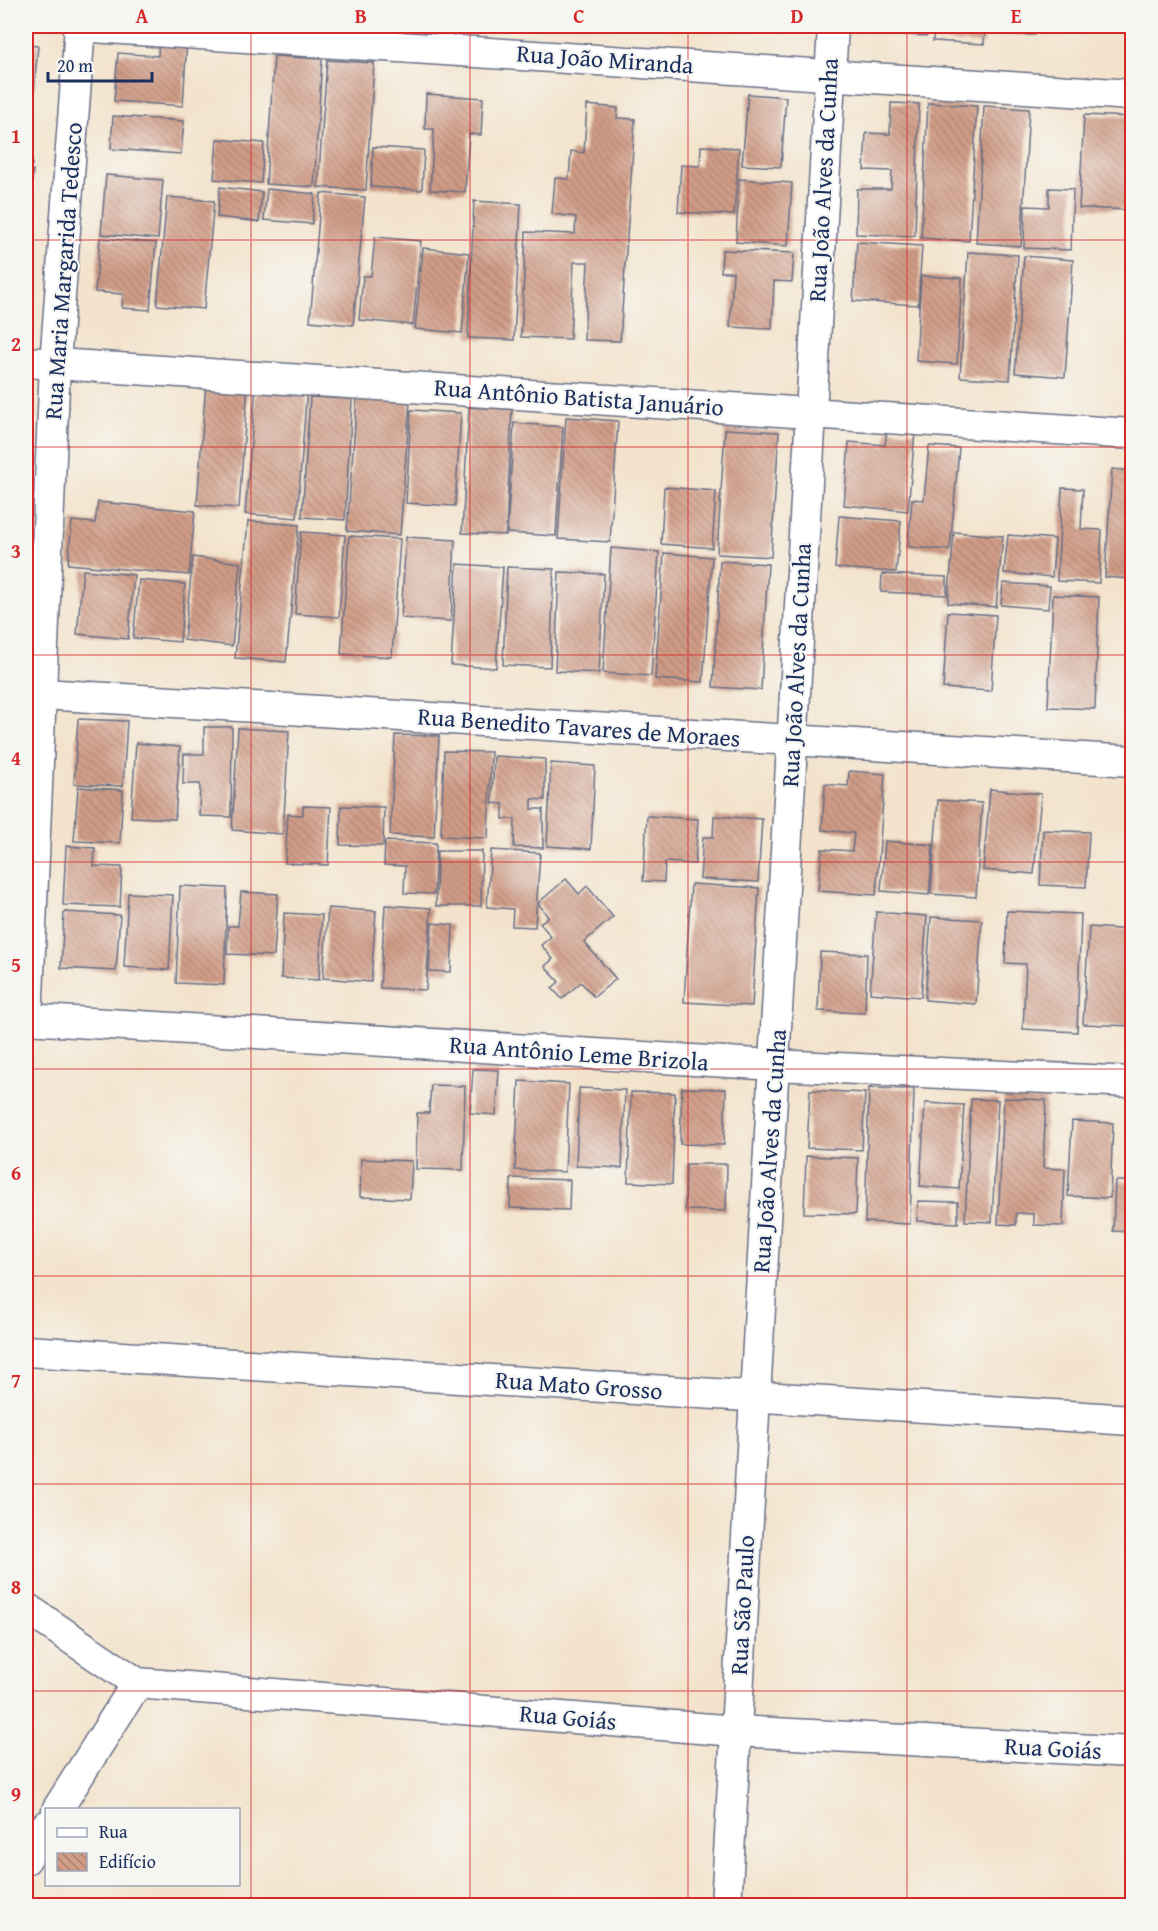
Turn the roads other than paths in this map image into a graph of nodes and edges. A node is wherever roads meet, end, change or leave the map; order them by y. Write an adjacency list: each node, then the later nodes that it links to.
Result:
1 (79, 26): 3 (street, Rua João Miranda); 6 (street, Rua Maria Margarida Tedesco)
2 (833, 26): 3 (street, Rua João Alves da Cunha)
3 (829, 74): 4 (street, Rua João Miranda); 7 (street, Rua João Alves da Cunha)
4 (1132, 94)
5 (26, 362): 6 (street, Rua Antônio Batista Januário)
6 (55, 364): 7 (street, Rua Antônio Batista Januário); 9 (street, Rua Maria Margarida Tedesco)
7 (810, 412): 8 (street, Rua Antônio Batista Januário); 10 (street, Rua João Alves da Cunha)
8 (1132, 434)
9 (33, 693): 10 (street, Rua Benedito Tavares de Moraes); 12 (street, Rua Maria Margarida Tedesco)
10 (792, 740): 11 (street, Rua Benedito Tavares de Moraes); 13 (street, Rua João Alves da Cunha)
11 (1132, 761)
12 (26, 1019): 13 (street, Rua Antônio Leme Brizola)
13 (775, 1065): 14 (street, Rua Antônio Leme Brizola); 15 (street, Rua João Alves da Cunha)
14 (1132, 1082)
15 (759, 1305): 17 (street, Rua São Paulo)
16 (26, 1351): 17 (street, Rua Mato Grosso)
17 (754, 1396): 18 (street, Rua Mato Grosso); 21 (street, Rua São Paulo)
18 (1132, 1420)
19 (26, 1608): 20 (street, Rua Goiás)
20 (137, 1683): 21 (street, Rua Goiás); 23 (street)
21 (735, 1731): 22 (street, Rua Goiás); 26 (street, Rua São Paulo)
22 (1132, 1752)
23 (58, 1808)
24 (45, 1828): 25 (street)
25 (26, 1859)
26 (726, 1905)

